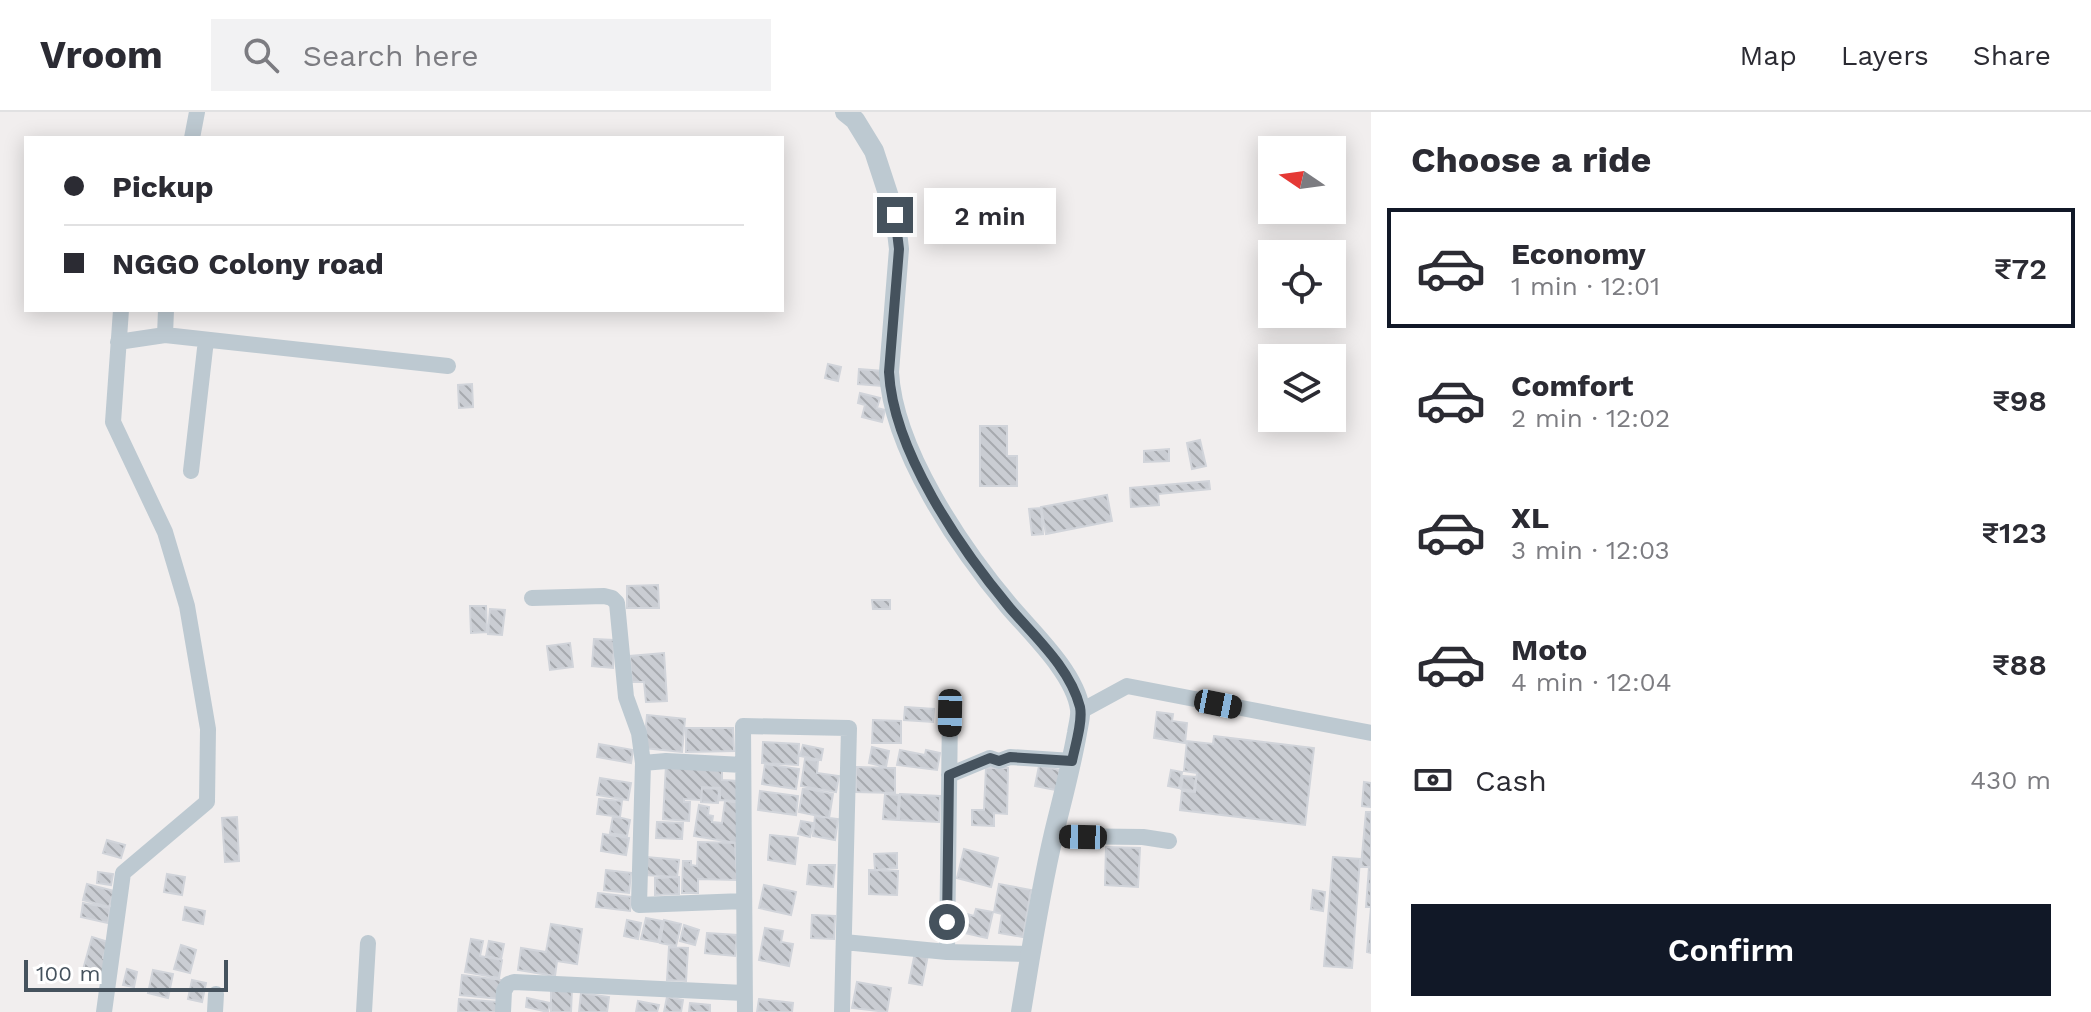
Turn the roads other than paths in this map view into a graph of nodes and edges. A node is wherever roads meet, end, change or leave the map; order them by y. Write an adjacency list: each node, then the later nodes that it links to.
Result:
1 (197, 112): 3 (street)
2 (845, 112): 12 (street)
3 (192, 136)
4 (121, 312): 8 (street)
5 (166, 312): 6 (street)
6 (165, 335): 7 (street); 8 (street)
7 (206, 340): 9 (street); 10 (street)
8 (118, 342): 28 (street)
9 (448, 366)
10 (191, 471)
11 (532, 598): 16 (street)
12 (1081, 711): 14 (street); 15 (street)
13 (950, 713): 18 (street)
14 (1371, 733)
15 (1072, 761): 18 (street); 19 (street)
16 (643, 763): 17 (street); 21 (street)
17 (743, 765): 21 (street); 22 (street)
18 (949, 775): 24 (street)
19 (1054, 836): 20 (street); 25 (street)
20 (1169, 841)
21 (744, 901): 26 (street)
22 (844, 942): 24 (street); 33 (street)
23 (368, 943): 30 (street)
24 (947, 952): 25 (street)
25 (1031, 954): 34 (street)
26 (744, 993): 31 (street); 32 (street)
27 (216, 994): 29 (street)
28 (104, 1012)
29 (215, 1012)
30 (364, 1012)
31 (503, 1012)
32 (745, 1012)
33 (842, 1012)
34 (1021, 1012)

